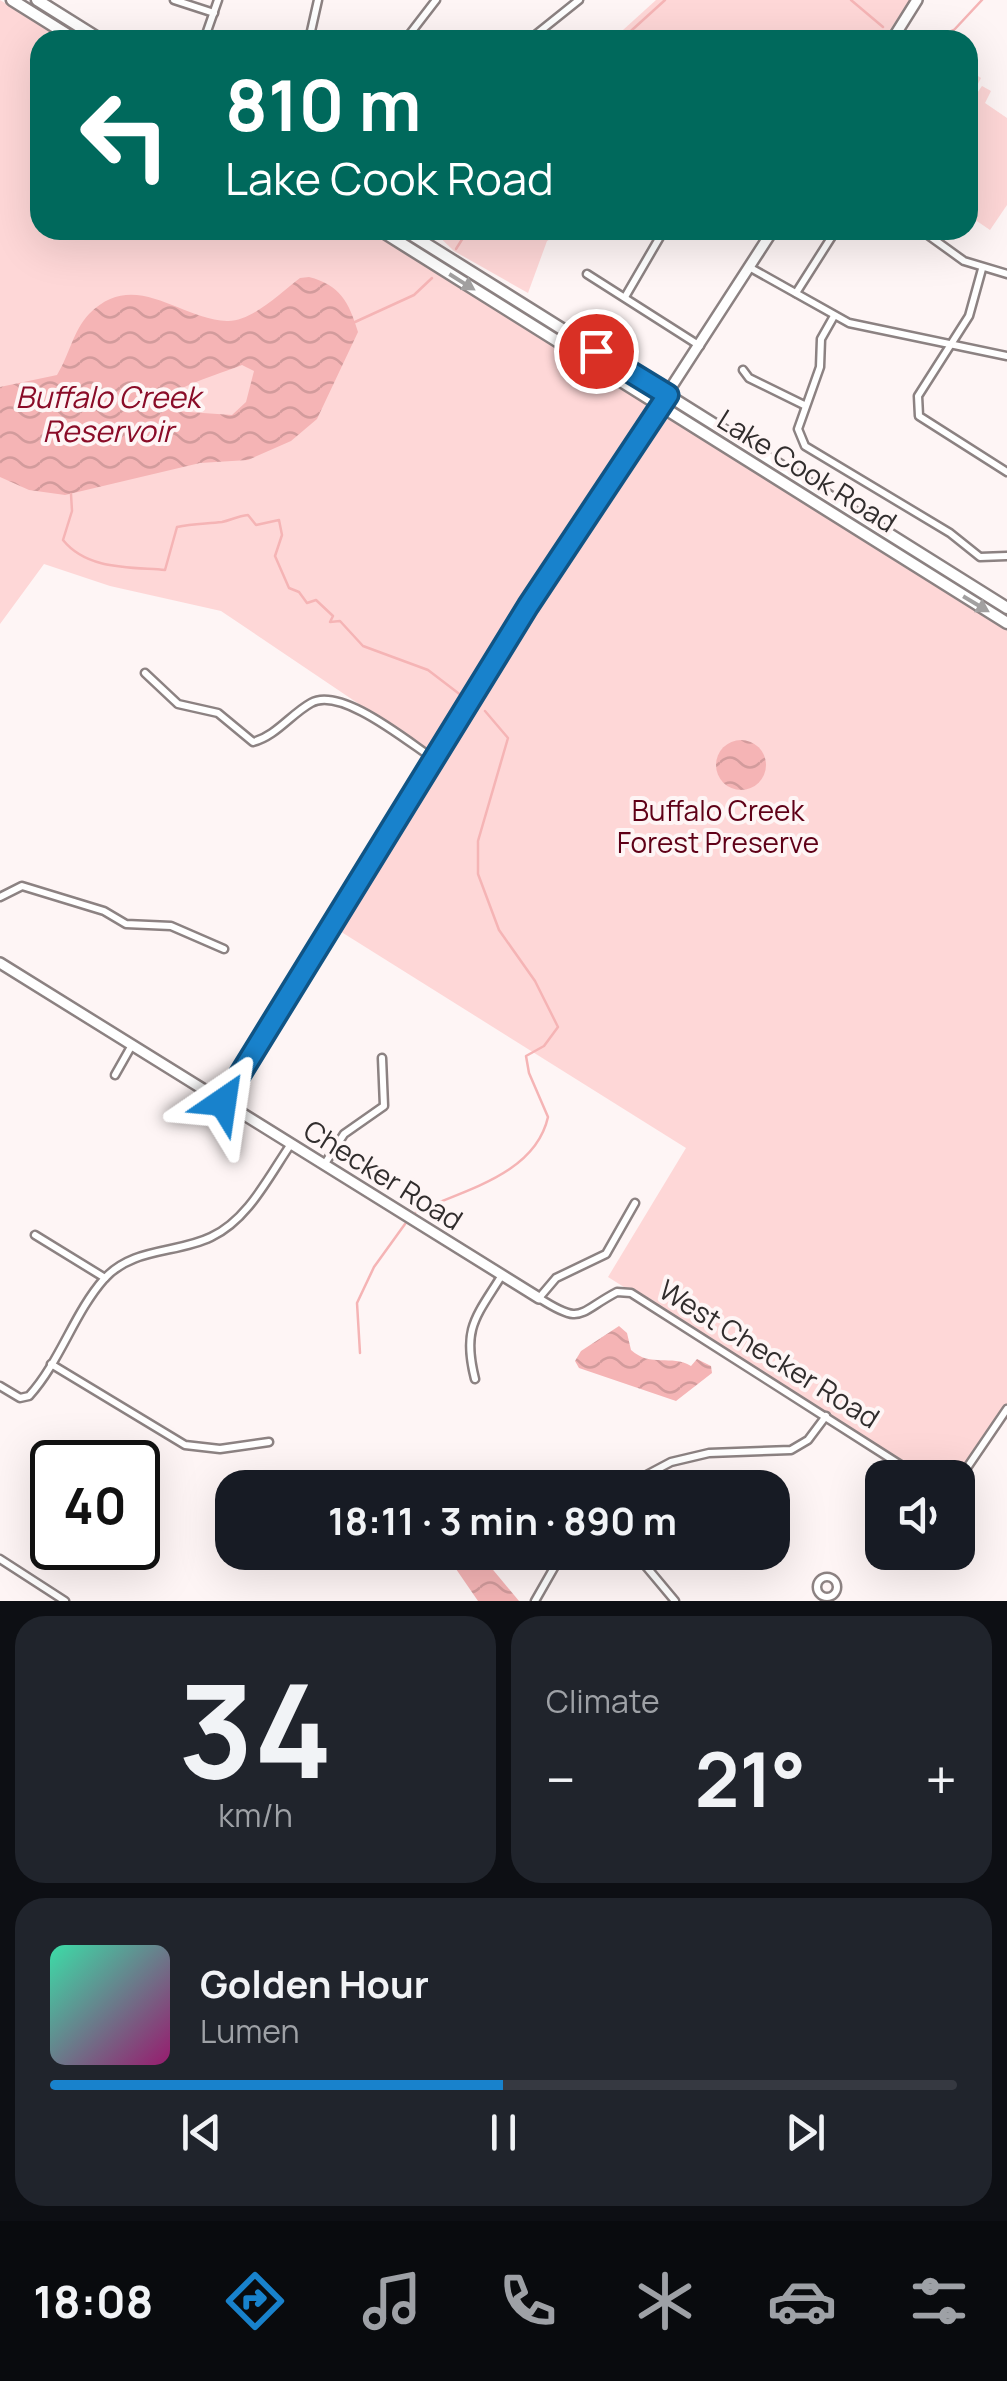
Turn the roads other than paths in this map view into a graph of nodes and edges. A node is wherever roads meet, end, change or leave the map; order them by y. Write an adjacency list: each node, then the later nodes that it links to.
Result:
1 (12, 0): 10 (main road)
2 (37, 0): 11 (main road)
3 (174, 0): 9 (street)
4 (218, 0): 9 (street)
5 (318, 0): 13 (street)
6 (436, 0): 14 (street)
7 (578, 0): 15 (street)
8 (918, 0): 16 (street)
9 (214, 13): 12 (street)
10 (60, 30)
11 (84, 30)
12 (208, 30)
13 (311, 30)
14 (413, 30)
15 (542, 30)
16 (898, 30)
17 (397, 240): 34 (main road, Lake Cook Road, one-way to 34)
18 (419, 240): 34 (main road, Lake Cook Road)
19 (658, 240): 28 (street)
20 (766, 240): 23 (street)
21 (830, 240): 27 (street)
22 (934, 240): 24 (street)
23 (749, 267): 27 (street); 31 (street)
24 (982, 269): 26 (street); 30 (street)
25 (587, 274): 28 (street)
26 (1007, 274)
27 (796, 293): 29 (street)
28 (625, 297): 31 (street)
29 (834, 316): 30 (street); 35 (street)
30 (952, 342): 32 (street); 36 (street)
31 (700, 346): 34 (street)
32 (1007, 356)
33 (744, 370): 35 (street)
34 (664, 400): 38 (main road, Lake Cook Road); 39 (main road, Lake Cook Road, one-way to 39); 41 (street)
35 (804, 405): 37 (street)
36 (1007, 472)
37 (1007, 556)
38 (1007, 608)
39 (1007, 623)
40 (145, 673): 41 (street)
41 (434, 759): 48 (street)
42 (0, 897): 43 (street)
43 (224, 949)
44 (0, 963): 45 (street, Checker Road)
45 (132, 1045): 47 (street); 48 (street, Checker Road)
46 (382, 1058): 50 (street)
47 (115, 1075)
48 (223, 1102): 49 (street, Checker Road)
49 (290, 1144): 50 (street, Checker Road); 54 (street)
50 (324, 1165): 53 (street, Checker Road)
51 (634, 1203): 55 (street)
52 (35, 1236): 54 (street)
53 (502, 1275): 55 (street, Checker Road); 57 (street)
54 (105, 1278): 56 (street)
55 (538, 1298): 60 (street, West Checker Road)
56 (51, 1364): 58 (street); 61 (street)
57 (476, 1379)
58 (0, 1386)
59 (1007, 1409): 63 (street)
60 (826, 1416): 62 (street, West Checker Road); 64 (street)
61 (269, 1442)
62 (893, 1460)
63 (973, 1460)
64 (657, 1470)
65 (0, 1559): 68 (street)
66 (552, 1570): 69 (street)
67 (649, 1570): 70 (street)
68 (64, 1601)
69 (535, 1601)
70 (675, 1601)

